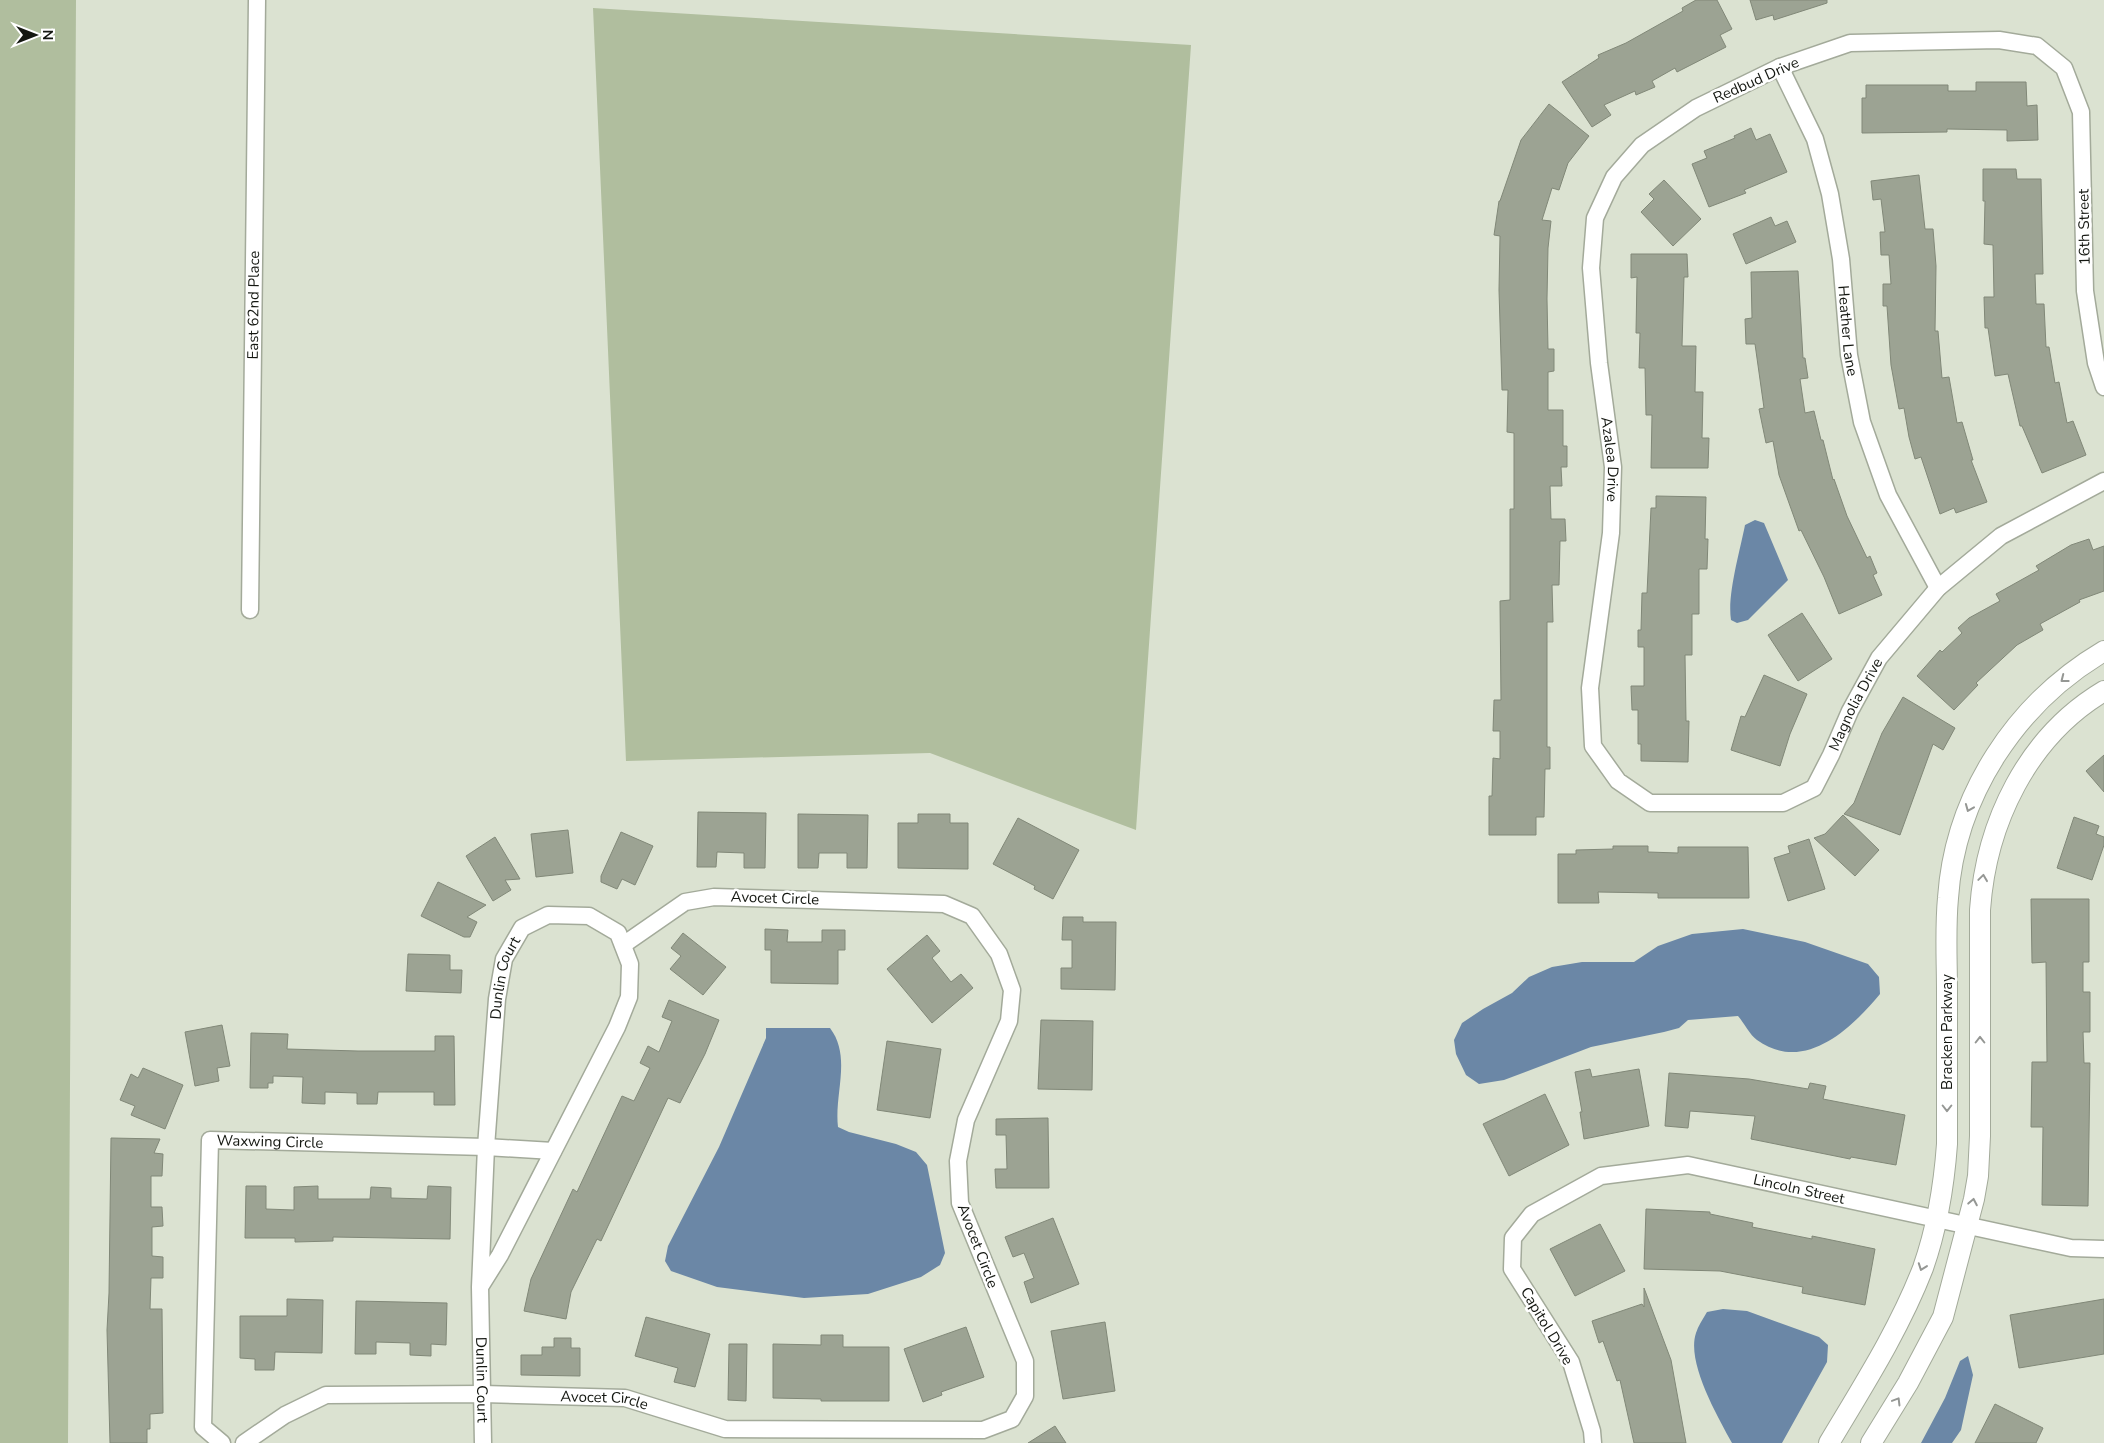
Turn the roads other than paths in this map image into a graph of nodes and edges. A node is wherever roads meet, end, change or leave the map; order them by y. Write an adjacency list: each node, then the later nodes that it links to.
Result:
1 (257, 0): 8 (street, East 62nd Place)
2 (1780, 66): 3 (street, Redbud Drive); 4 (street, Redbud Drive); 7 (street, Heather Lane)
3 (2064, 68): 5 (street, 16th Street)
4 (1614, 177): 11 (street, Azalea Drive)
5 (2104, 387)
6 (2104, 481): 7 (street, Magnolia Drive)
7 (1938, 588): 11 (street, Magnolia Drive)
8 (250, 610)
9 (2104, 651): 15 (street, Bracken Parkway, one-way to 15)
10 (2104, 691): 16 (street, one-way to 10)
11 (1593, 746)
12 (623, 945): 13 (street, Dunlin Court); 14 (street, Dunlin Court); 20 (street, Avocet Circle)
13 (486, 1147): 14 (street, Waxwing Circle); 19 (street, Dunlin Court); 21 (street, Waxwing Circle)
14 (553, 1151): 19 (street, Dunlin Court)
15 (1937, 1218): 16 (street, Lincoln Street); 17 (street, Lincoln Street); 25 (street, Bracken Parkway, one-way to 25)
16 (1968, 1226): 18 (street, Lincoln Street); 26 (street, one-way to 16)
17 (1513, 1238): 24 (street, Capitol Drive)
18 (2104, 1249)
19 (480, 1287): 20 (street, Dunlin Court)
20 (483, 1394): 22 (street); 23 (street, Dunlin Court)
21 (222, 1443)
22 (244, 1443)
23 (483, 1443)
24 (1594, 1443)
25 (1829, 1443)
26 (1872, 1443)

